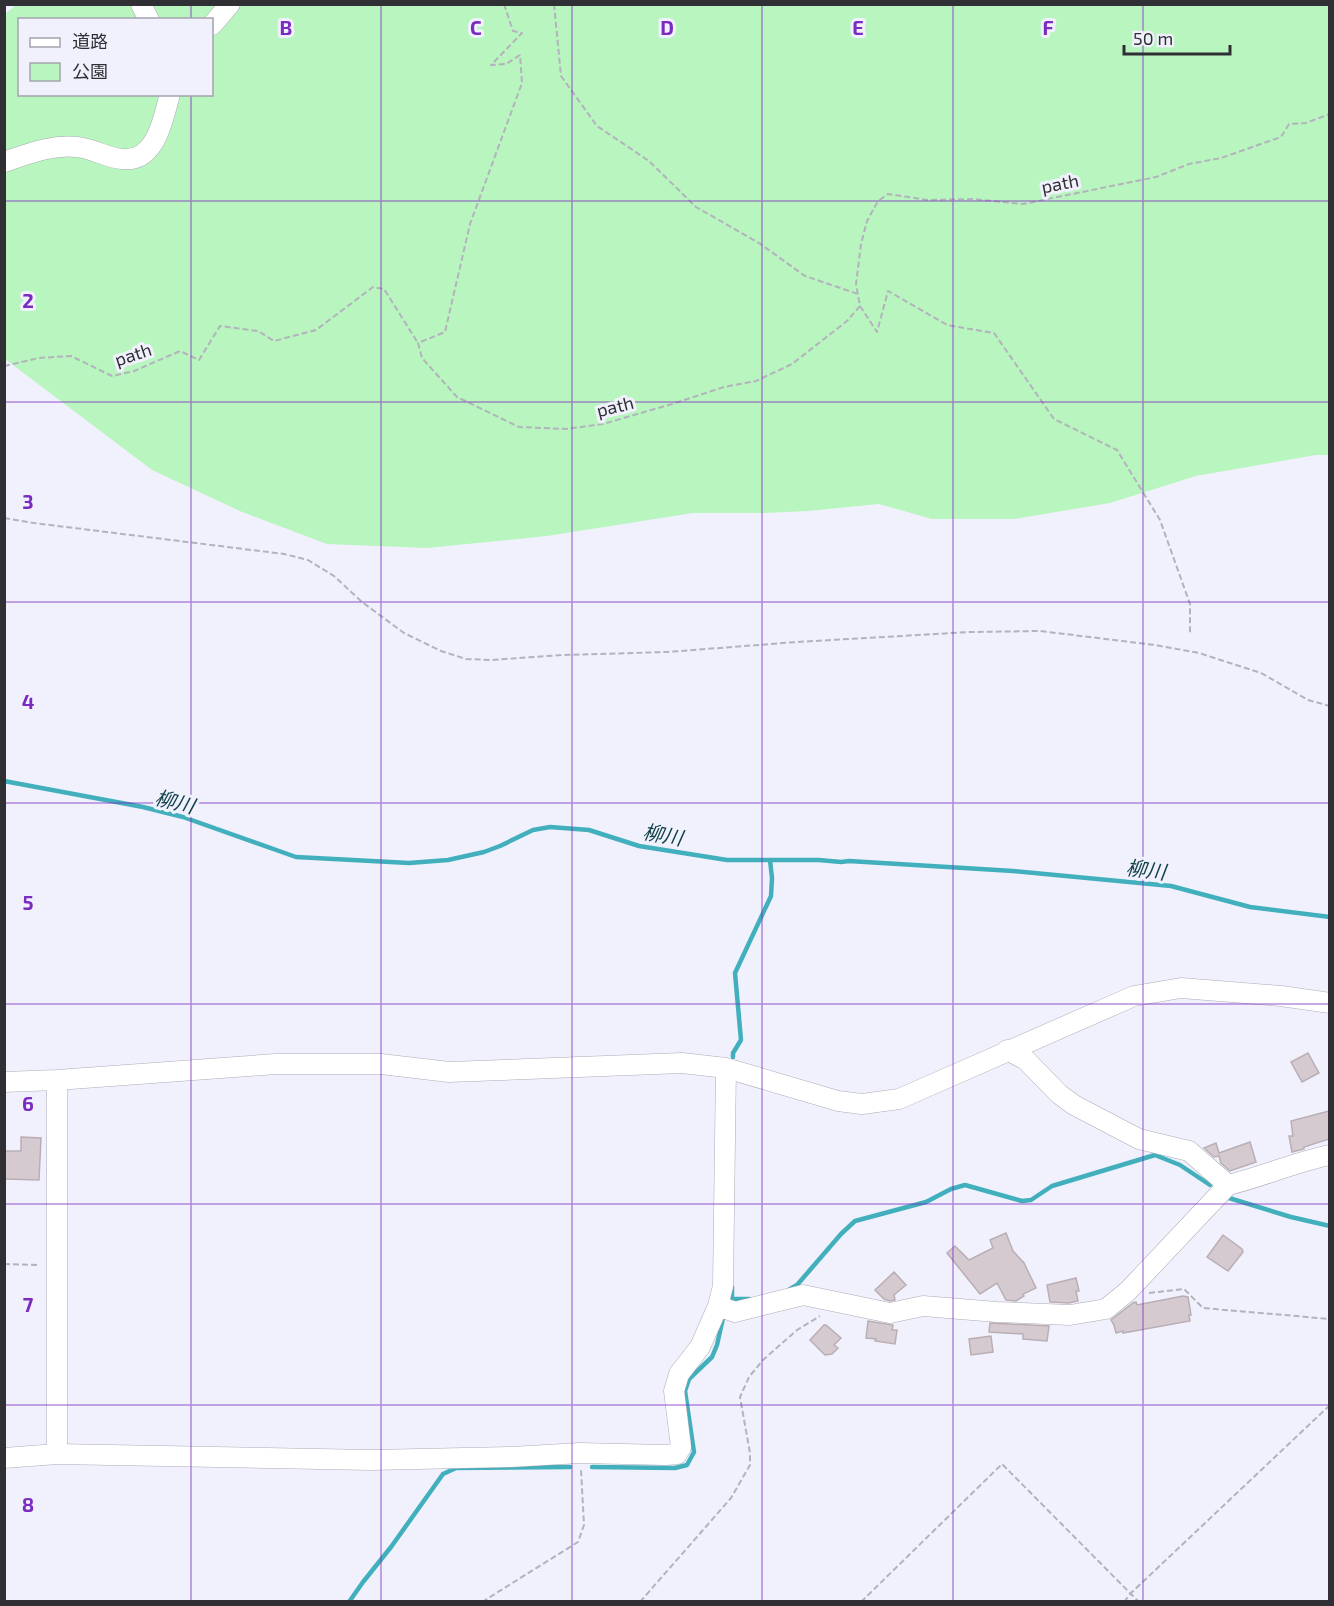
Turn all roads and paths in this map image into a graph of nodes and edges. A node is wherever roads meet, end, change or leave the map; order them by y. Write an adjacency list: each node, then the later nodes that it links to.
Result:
1 (141, 4): 5 (street)
2 (230, 4): 6 (street)
3 (504, 4): 12 (path)
4 (554, 4): 10 (path)
5 (147, 18)
6 (213, 24)
7 (169, 96): 9 (street)
8 (1329, 114): 10 (path, path)
9 (4, 162)
10 (858, 294): 11 (path, path)
11 (860, 306): 12 (path, path); 15 (path, path)
12 (418, 343): 13 (path, path)
13 (4, 366)
14 (4, 518): 16 (path)
15 (1191, 634)
16 (1329, 706)
17 (1329, 1003): 18 (street)
18 (1007, 1050): 19 (street); 23 (street)
19 (726, 1068): 20 (street); 28 (street)
20 (57, 1080): 21 (street); 25 (street)
21 (4, 1082)
22 (1329, 1155): 23 (street)
23 (1228, 1185): 26 (street)
24 (4, 1264): 25 (path)
25 (57, 1265): 32 (street)
26 (1123, 1295): 27 (street); 29 (path)
27 (840, 1303): 28 (street); 36 (path)
28 (718, 1306): 31 (street)
29 (1329, 1319)
30 (1329, 1405): 34 (path)
31 (580, 1453): 32 (street); 35 (path)
32 (57, 1454): 33 (street)
33 (4, 1458)
34 (1131, 1593): 37 (path); 38 (path); 39 (path)
35 (482, 1602)
36 (640, 1602)
37 (861, 1602)
38 (1124, 1602)
39 (1139, 1602)

